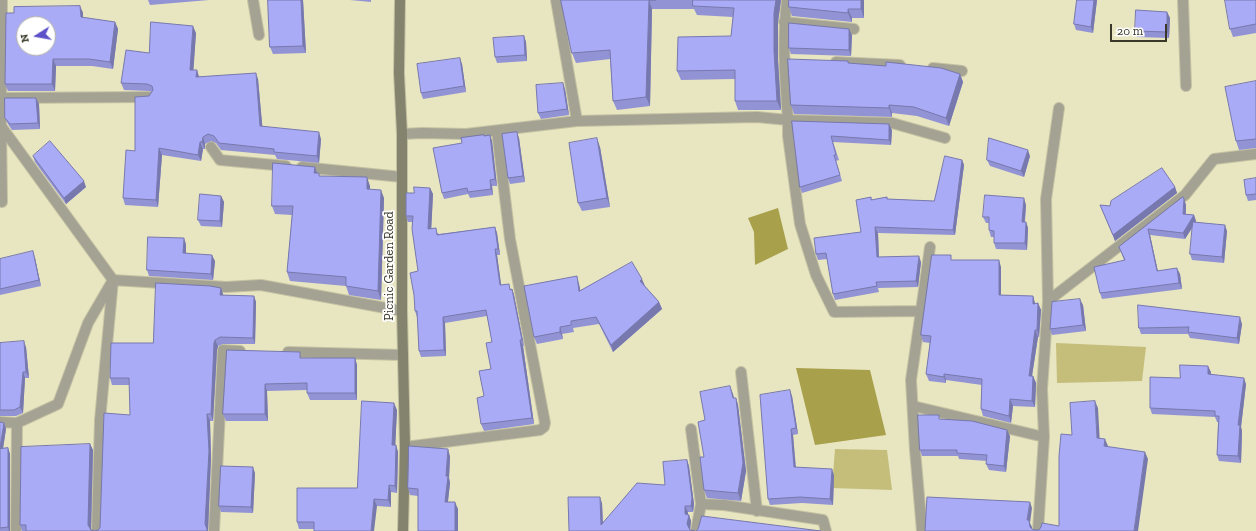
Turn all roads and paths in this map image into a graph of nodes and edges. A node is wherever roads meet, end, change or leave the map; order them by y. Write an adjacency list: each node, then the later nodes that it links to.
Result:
1 (2, 0): 13 (street)
2 (253, 0): 9 (street)
3 (400, 0): 23 (main road, Picnic Garden Road)
4 (556, 0): 20 (street)
5 (787, 0): 7 (street)
6 (1183, 0): 15 (street)
7 (784, 22): 8 (street); 19 (street)
8 (854, 29)
9 (258, 35)
10 (824, 61): 11 (street)
11 (910, 66)
12 (925, 67): 14 (street)
13 (1, 69): 17 (street)
14 (962, 71)
15 (1186, 86)
16 (149, 97): 17 (street)
17 (1, 98): 21 (street)
18 (1059, 108): 31 (street)
19 (788, 120): 20 (street); 24 (street); 33 (street)
20 (577, 121): 22 (street)
21 (1, 126): 28 (street); 30 (street)
22 (497, 131): 23 (street); 43 (street)
23 (402, 134): 27 (main road, Picnic Garden Road)
24 (945, 138)
25 (211, 147): 27 (street)
26 (1256, 154): 31 (street)
27 (402, 177): 32 (main road, Picnic Garden Road)
28 (2, 202)
29 (930, 247): 33 (street)
30 (113, 280): 32 (street); 40 (street); 47 (street)
31 (1048, 301): 42 (street)
32 (402, 311): 36 (main road, Picnic Garden Road)
33 (921, 311): 38 (street)
34 (254, 351): 48 (street)
35 (277, 352): 36 (street)
36 (403, 355): 43 (main road, Picnic Garden Road)
37 (741, 372): 45 (street)
38 (912, 406): 42 (street); 52 (street)
39 (0, 422): 40 (street)
40 (17, 423): 46 (street)
41 (691, 429): 44 (street)
42 (1044, 437): 53 (street)
43 (405, 447): 49 (main road, Picnic Garden Road)
44 (701, 504): 45 (street); 50 (street)
45 (757, 511): 51 (street)
46 (16, 531)
47 (97, 531)
48 (214, 531)
49 (403, 531)
50 (696, 531)
51 (826, 531)
52 (922, 531)
53 (1038, 531)

